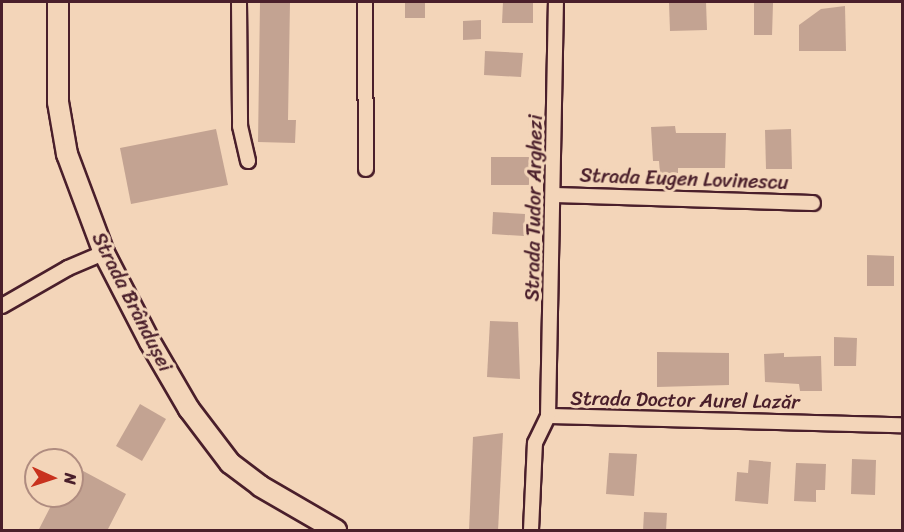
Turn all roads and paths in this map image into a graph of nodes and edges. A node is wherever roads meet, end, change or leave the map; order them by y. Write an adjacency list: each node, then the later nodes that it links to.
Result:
1 (58, 2): 9 (main road, Strada Brândușei)
2 (239, 2): 5 (street)
3 (365, 2): 6 (street)
4 (556, 2): 7 (street, Strada Tudor Arghezi)
5 (248, 161)
6 (366, 169)
7 (554, 195): 8 (street, Strada Eugen Lovinescu); 11 (street, Strada Tudor Arghezi)
8 (813, 203)
9 (104, 254): 10 (street); 13 (main road, Strada Brândușei)
10 (2, 306)
11 (548, 416): 12 (street, Strada Doctor Aurel Lazăr); 14 (street, Strada Doctor Aurel Lazăr)
12 (903, 425)
13 (336, 531)
14 (531, 531)

